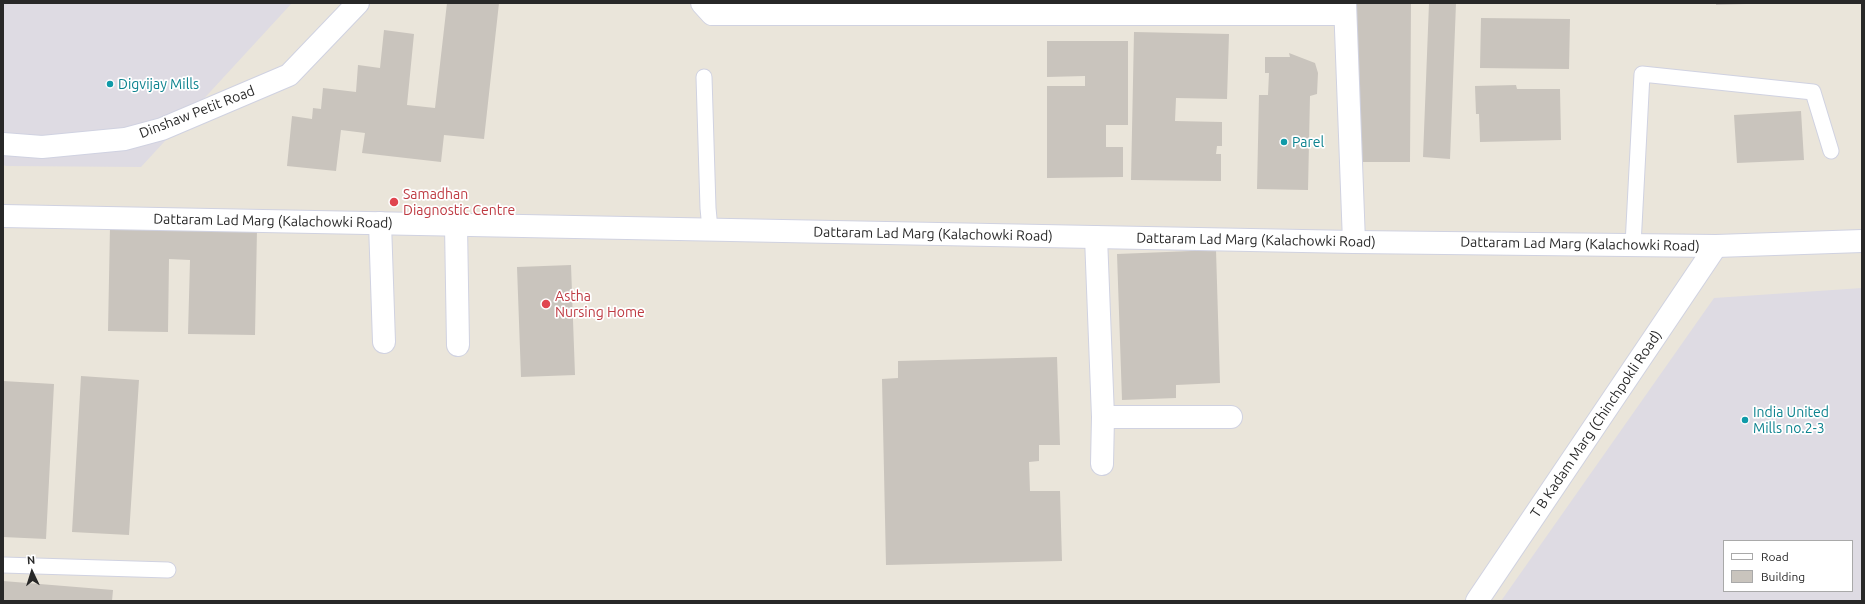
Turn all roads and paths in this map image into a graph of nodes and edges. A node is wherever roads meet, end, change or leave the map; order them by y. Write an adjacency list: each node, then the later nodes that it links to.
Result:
1 (358, 3): 5 (street, Dinshaw Petit Road)
2 (702, 3): 3 (street)
3 (1345, 8): 13 (street)
4 (704, 77): 10 (lane)
5 (3, 144)
6 (1831, 151): 14 (lane)
7 (3, 216): 8 (street, Dattaram Lad Marg (Kalachowki Road))
8 (380, 223): 9 (street, Dattaram Lad Marg (Kalachowki Road)); 16 (street)
9 (456, 224): 10 (street, Dattaram Lad Marg (Kalachowki Road)); 17 (street)
10 (710, 229): 11 (street, Dattaram Lad Marg (Kalachowki Road))
11 (1096, 237): 13 (street, Dattaram Lad Marg (Kalachowki Road)); 18 (street)
12 (1862, 241): 15 (street, Dattaram Lad Marg (Kalachowki Road))
13 (1354, 242): 14 (street, Dattaram Lad Marg (Kalachowki Road))
14 (1634, 245): 15 (street, Dattaram Lad Marg (Kalachowki Road))
15 (1716, 246): 23 (street, T B Kadam Marg (Chinchpokli Road))
16 (384, 342)
17 (458, 345)
18 (1103, 417): 19 (street); 20 (street)
19 (1231, 417)
20 (1102, 464)
21 (3, 565): 22 (lane)
22 (168, 570)
23 (1477, 601)

